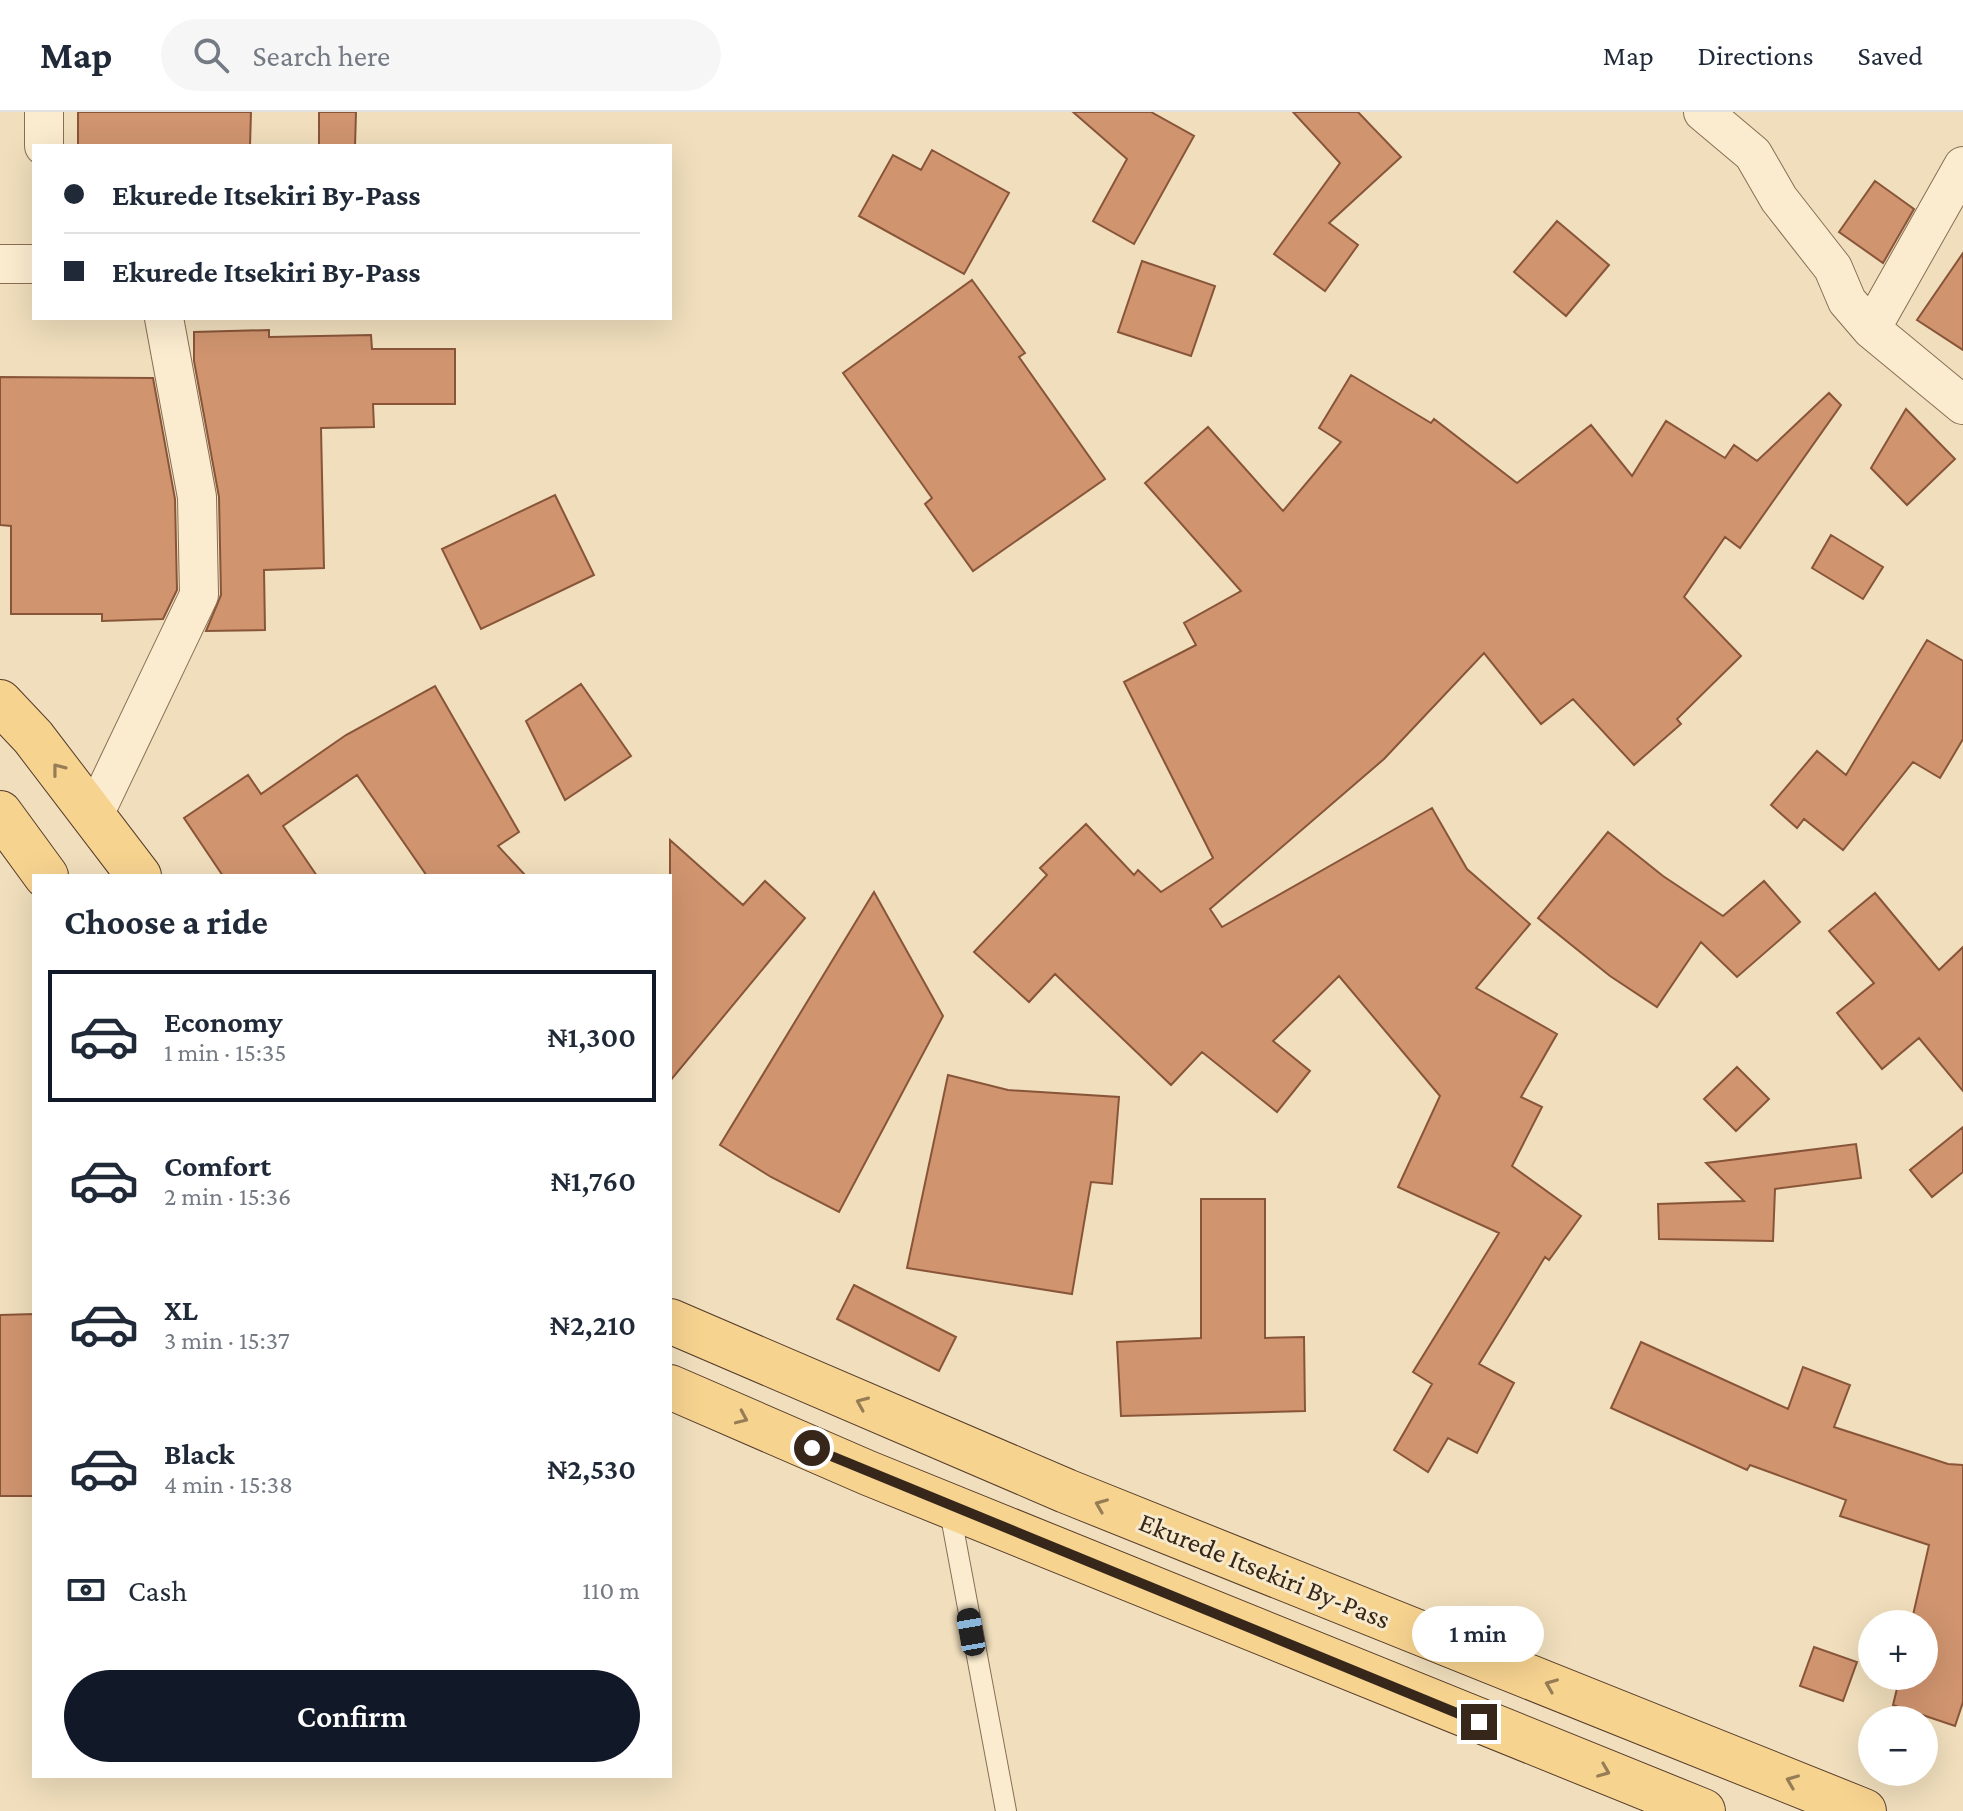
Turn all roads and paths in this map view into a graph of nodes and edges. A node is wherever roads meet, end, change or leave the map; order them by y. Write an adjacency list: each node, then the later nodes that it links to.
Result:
1 (44, 112): 3 (street)
2 (1703, 112): 8 (street)
3 (44, 144)
4 (1963, 166): 8 (street)
5 (0, 264): 6 (street)
6 (32, 264)
7 (164, 320): 12 (street)
8 (1871, 329): 9 (street)
9 (1963, 405)
10 (0, 702): 12 (main road, one-way to 10)
11 (0, 813): 13 (main road)
12 (94, 815): 14 (main road)
13 (45, 874)
14 (138, 874)
15 (672, 1322): 20 (main road, Ekurede Itsekiri By-Pass, one-way to 15)
16 (672, 1388): 17 (main road, one-way to 17)
17 (949, 1506): 18 (lane); 19 (main road, one-way to 19)
18 (1006, 1811)
19 (1703, 1811)
20 (1864, 1811)

